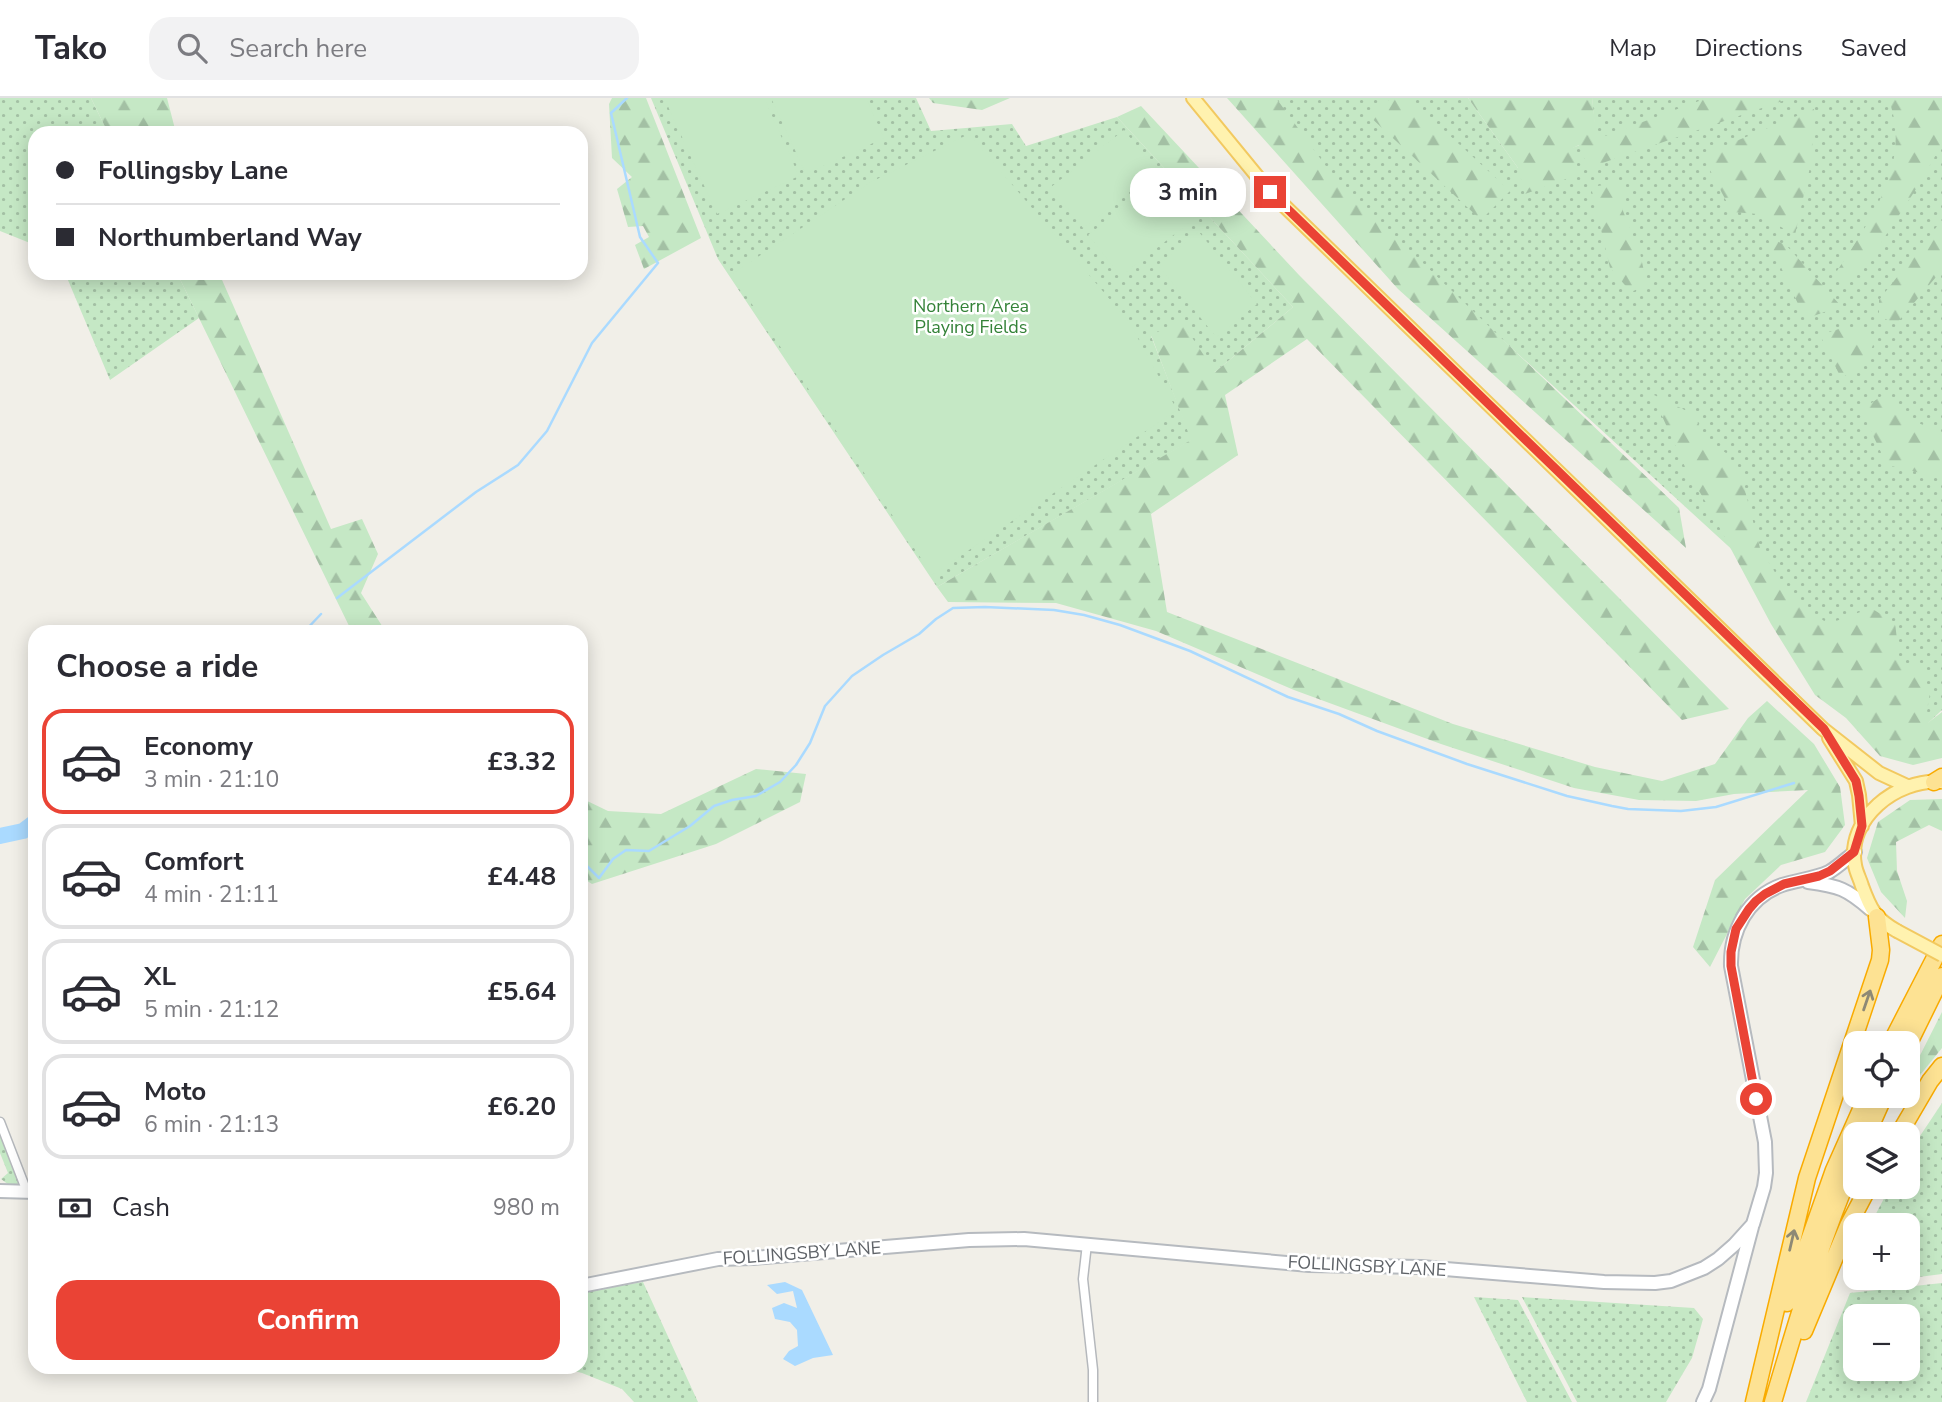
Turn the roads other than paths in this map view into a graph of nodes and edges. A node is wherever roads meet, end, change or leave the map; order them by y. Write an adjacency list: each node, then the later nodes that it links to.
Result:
1 (1193, 98): 2 (main road)
2 (1824, 729): 4 (main road); 5 (main road)
3 (1939, 780): 4 (main road)
4 (1907, 786): 5 (main road)
5 (1862, 826): 6 (main road)
6 (1854, 852): 7 (street, FOLLINGSBY LANE); 8 (main road)
7 (1801, 881): 8 (street, FOLLINGSBY LANE); 23 (street, FOLLINGSBY LANE)
8 (1874, 913): 10 (main road, bridge); 28 (highway, one-way to 8)
9 (1942, 944): 12 (highway)
10 (1942, 955)
11 (1942, 976): 13 (highway)
12 (1897, 1031)
13 (1915, 1031)
14 (1942, 1066): 17 (highway)
15 (1862, 1108): 28 (highway)
16 (0, 1122): 18 (street)
17 (1906, 1122)
18 (28, 1185)
19 (0, 1191): 20 (street)
20 (28, 1192)
21 (1843, 1192): 29 (highway)
22 (1862, 1199): 29 (highway)
23 (1753, 1224): 24 (street, FOLLINGSBY LANE); 27 (street)
24 (1087, 1244): 25 (street, FOLLINGSBY LANE); 26 (street)
25 (588, 1285)
26 (1093, 1402)
27 (1703, 1402)
28 (1755, 1402)
29 (1774, 1402)

